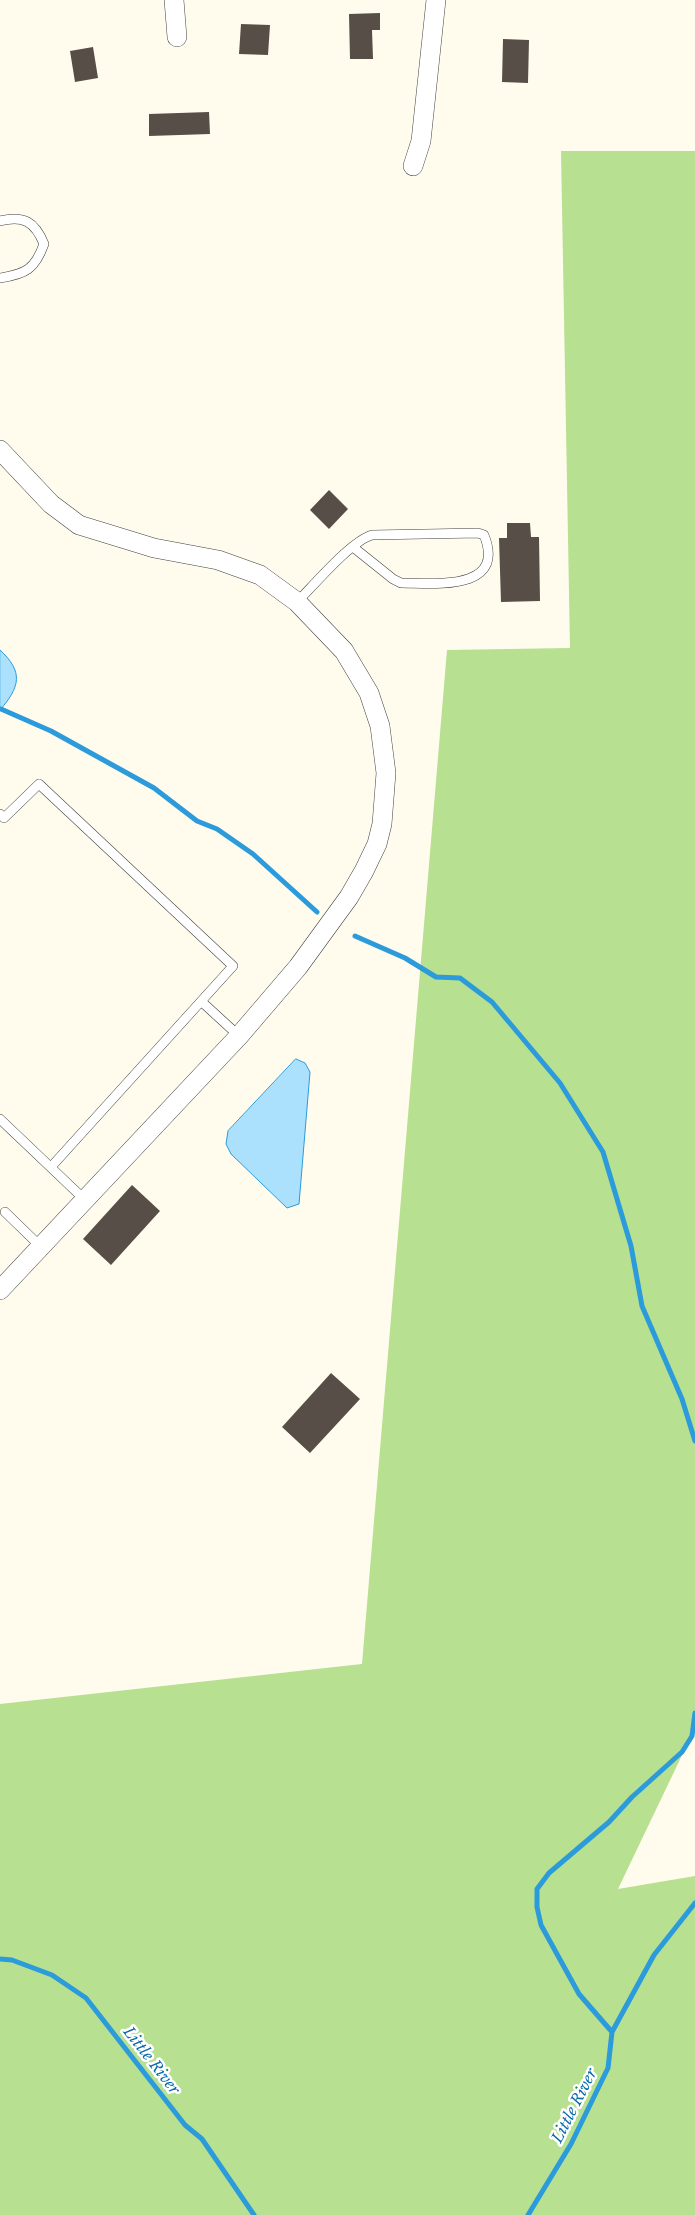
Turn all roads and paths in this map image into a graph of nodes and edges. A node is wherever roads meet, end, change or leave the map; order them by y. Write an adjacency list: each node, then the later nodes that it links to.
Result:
1 (174, 0): 3 (street)
2 (436, 0): 4 (street)
3 (177, 37)
4 (413, 166)
5 (0, 220): 6 (lane)
6 (0, 278)
7 (0, 450): 9 (street)
8 (353, 547): 8 (lane); 9 (lane)
9 (297, 602): 12 (street)
10 (1, 819): 11 (lane)
11 (202, 1002): 12 (lane); 14 (lane)
12 (239, 1036): 15 (street)
13 (0, 1119): 14 (lane)
14 (51, 1167): 15 (lane)
15 (84, 1199): 17 (street)
16 (5, 1212): 17 (lane)
17 (40, 1246): 18 (street)
18 (0, 1290)

